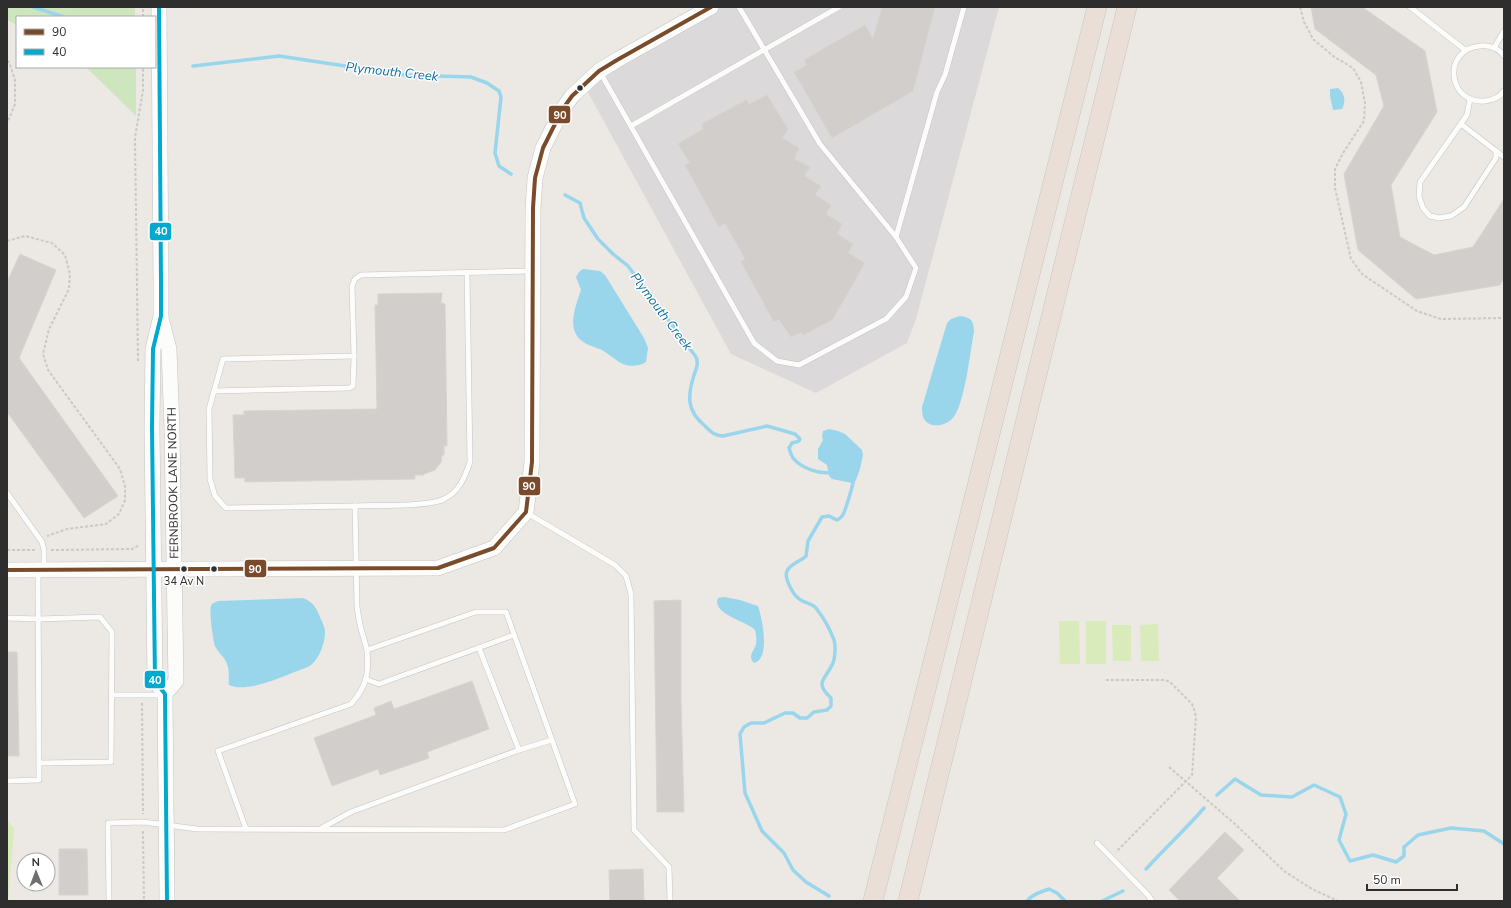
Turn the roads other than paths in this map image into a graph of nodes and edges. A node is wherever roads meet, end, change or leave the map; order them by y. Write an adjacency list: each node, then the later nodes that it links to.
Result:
1 (158, 7): 24 (street, FERNBROOK LANE NORTH)
2 (711, 7): 14 (street)
3 (739, 7): 11 (lane)
4 (839, 7): 11 (lane)
5 (964, 7): 21 (lane)
6 (1097, 7): 54 (highway)
7 (1127, 7): 55 (highway)
8 (1410, 7): 12 (lane)
9 (1504, 31): 10 (lane)
10 (1494, 48): 12 (lane); 13 (lane)
11 (763, 50): 18 (lane); 21 (lane)
12 (1465, 50): 16 (lane)
13 (1504, 56)
14 (599, 71): 18 (lane); 22 (street)
15 (1503, 94): 16 (lane)
16 (1470, 99): 17 (lane)
17 (1461, 124): 19 (lane); 19 (lane)
18 (631, 126): 21 (lane)
19 (1496, 151): 20 (lane)
20 (1504, 157)
21 (896, 237)
22 (532, 271): 23 (lane); 29 (street)
23 (466, 273): 25 (lane); 28 (lane)
24 (161, 316): 30 (street, FERNBROOK LANE NORTH); 31 (street, FERNBROOK LANE NORTH)
25 (354, 356): 26 (lane); 26 (lane)
26 (214, 391): 28 (lane)
27 (7, 493): 34 (lane)
28 (355, 506): 32 (lane)
29 (526, 512): 32 (street); 53 (lane)
30 (153, 568): 31 (street); 34 (street); 41 (street, FERNBROOK LANE NORTH)
31 (175, 568): 32 (street); 41 (street, FERNBROOK LANE NORTH)
32 (357, 569): 39 (lane)
33 (7, 570): 34 (street)
34 (41, 570): 36 (lane)
35 (7, 618): 36 (lane)
36 (39, 619): 42 (lane); 45 (lane)
37 (514, 635): 38 (lane); 39 (lane); 43 (lane)
38 (479, 648): 40 (lane); 44 (lane)
39 (368, 650): 40 (lane)
40 (365, 679): 48 (lane)
41 (165, 694): 42 (lane); 47 (street)
42 (112, 695): 45 (lane)
43 (552, 740): 44 (lane); 49 (lane)
44 (519, 750): 49 (lane)
45 (39, 763): 46 (lane)
46 (7, 781)
47 (166, 825): 48 (lane); 51 (lane); 52 (street)
48 (246, 829): 49 (lane)
49 (319, 829)
50 (1097, 843): 56 (lane)
51 (109, 901)
52 (167, 901)
53 (670, 901)
54 (873, 901)
55 (908, 901)
56 (1152, 901)

